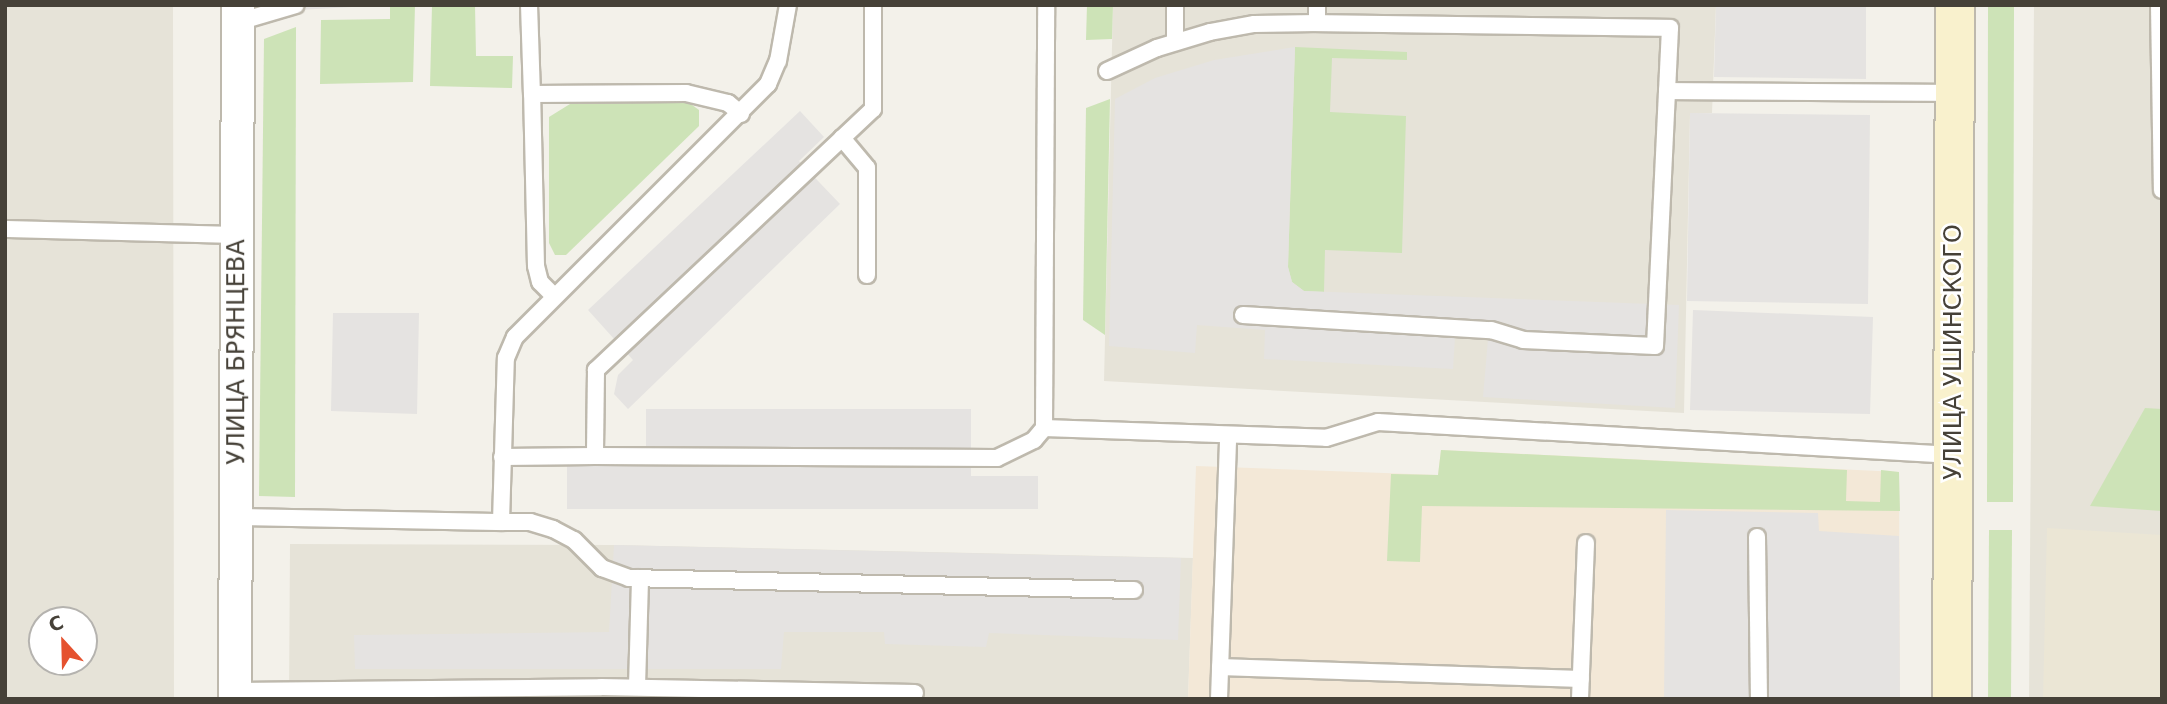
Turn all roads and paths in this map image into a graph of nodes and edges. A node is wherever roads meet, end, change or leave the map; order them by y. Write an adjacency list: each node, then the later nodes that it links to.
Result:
1 (296, 5): 10 (lane)
2 (529, 5): 17 (lane)
3 (788, 5): 18 (lane)
4 (873, 5): 19 (lane)
5 (1046, 5): 26 (lane)
6 (1175, 5): 13 (lane)
7 (1317, 5): 11 (lane)
8 (1955, 5): 16 (street, УЛИЦА УШИНСКОГО)
9 (2159, 5): 12 (lane)
10 (238, 14): 22 (street, УЛИЦА БРЯНЦЕВА)
11 (1317, 23): 13 (lane); 15 (lane)
12 (2160, 39): 20 (lane)
13 (1175, 42): 14 (lane)
14 (1107, 71)
15 (1667, 91): 16 (lane); 25 (lane)
16 (1954, 93): 28 (street, УЛИЦА УШИНСКОГО)
17 (531, 94): 18 (lane); 24 (lane)
18 (741, 114): 24 (lane)
19 (842, 138): 23 (lane); 29 (lane)
20 (2162, 190)
21 (5, 229): 22 (lane)
22 (237, 234): 31 (street, УЛИЦА БРЯНЦЕВА)
23 (867, 275)
24 (553, 295): 30 (lane)
25 (1243, 315)
26 (1044, 428): 27 (lane); 29 (lane)
27 (1228, 436): 28 (lane); 37 (lane)
28 (1953, 455): 50 (street, УЛИЦА УШИНСКОГО)
29 (595, 456): 30 (lane)
30 (502, 457): 32 (lane)
31 (236, 517): 32 (lane); 44 (street, УЛИЦА БРЯНЦЕВА)
32 (501, 522): 35 (lane)
33 (1757, 537): 49 (lane)
34 (1586, 543): 38 (lane)
35 (640, 578): 36 (lane); 40 (lane)
36 (1134, 590)
37 (1220, 667): 38 (lane); 47 (lane)
38 (1581, 679): 48 (lane)
39 (498, 687): 40 (lane); 43 (lane); 45 (lane)
40 (637, 687): 41 (lane)
41 (802, 690): 42 (lane); 46 (lane)
42 (915, 693)
43 (338, 694): 44 (lane)
44 (236, 695)
45 (517, 699)
46 (782, 699)
47 (1219, 699)
48 (1580, 699)
49 (1759, 699)
50 (1952, 699)

